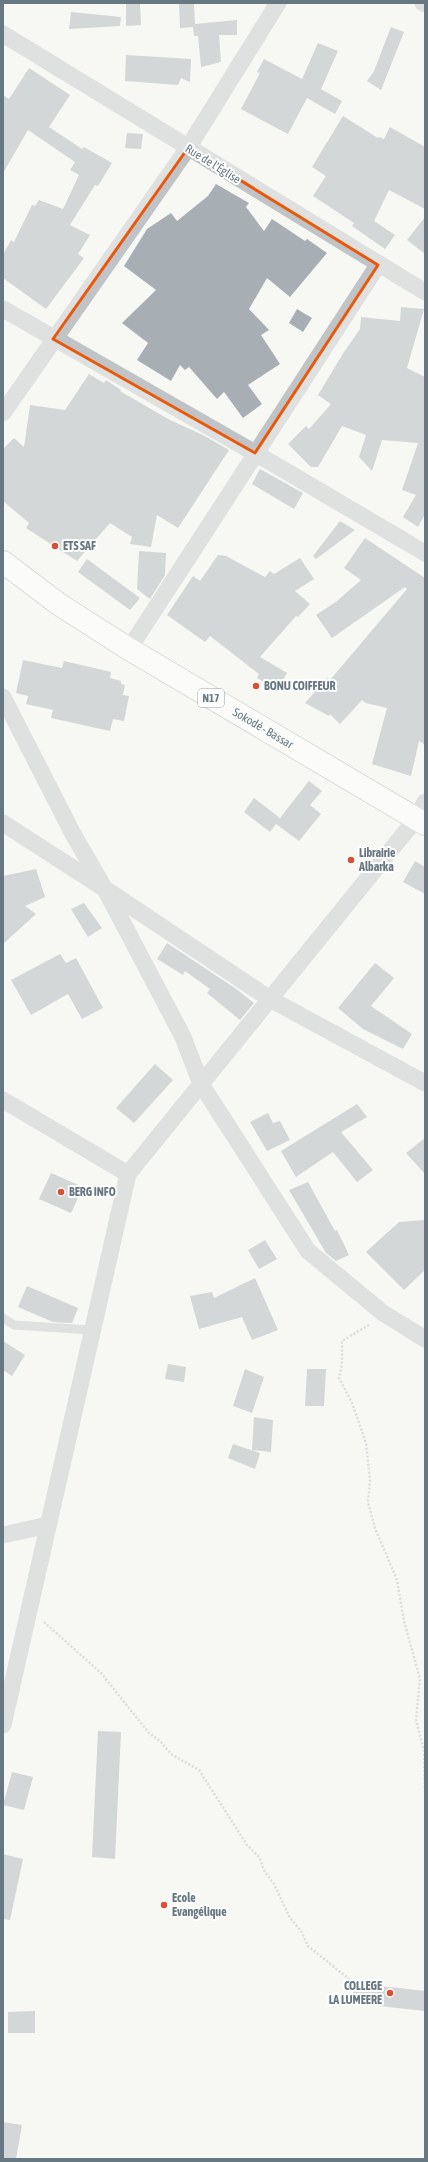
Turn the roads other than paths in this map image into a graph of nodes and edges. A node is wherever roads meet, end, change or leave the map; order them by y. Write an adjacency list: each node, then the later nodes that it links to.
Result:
1 (278, 3): 3 (street)
2 (3, 34): 3 (street, Rue de l'Église)
3 (188, 148): 4 (street, Rue de l'Église); 7 (street)
4 (378, 265): 5 (street, Rue de l'Église); 9 (street)
5 (425, 292)
6 (3, 309): 7 (street)
7 (53, 340): 8 (street); 9 (street)
8 (3, 413)
9 (255, 453): 10 (street); 12 (street)
10 (425, 553)
11 (3, 562): 12 (main road, Sokodé - Bassar / N17)
12 (129, 649): 14 (main road, Sokodé - Bassar / N17)
13 (3, 697): 16 (street)
14 (422, 815): 17 (street)
15 (3, 823): 16 (street)
16 (105, 889): 17 (street); 19 (street)
17 (270, 1000): 18 (street); 19 (street)
18 (425, 1083)
19 (201, 1084): 21 (street); 24 (street)
20 (3, 1100): 21 (street)
21 (128, 1174): 23 (street)
22 (3, 1318): 23 (lane)
23 (92, 1330): 25 (street)
24 (425, 1339)
25 (48, 1525): 26 (street); 27 (street)
26 (3, 1535)
27 (3, 1725)

